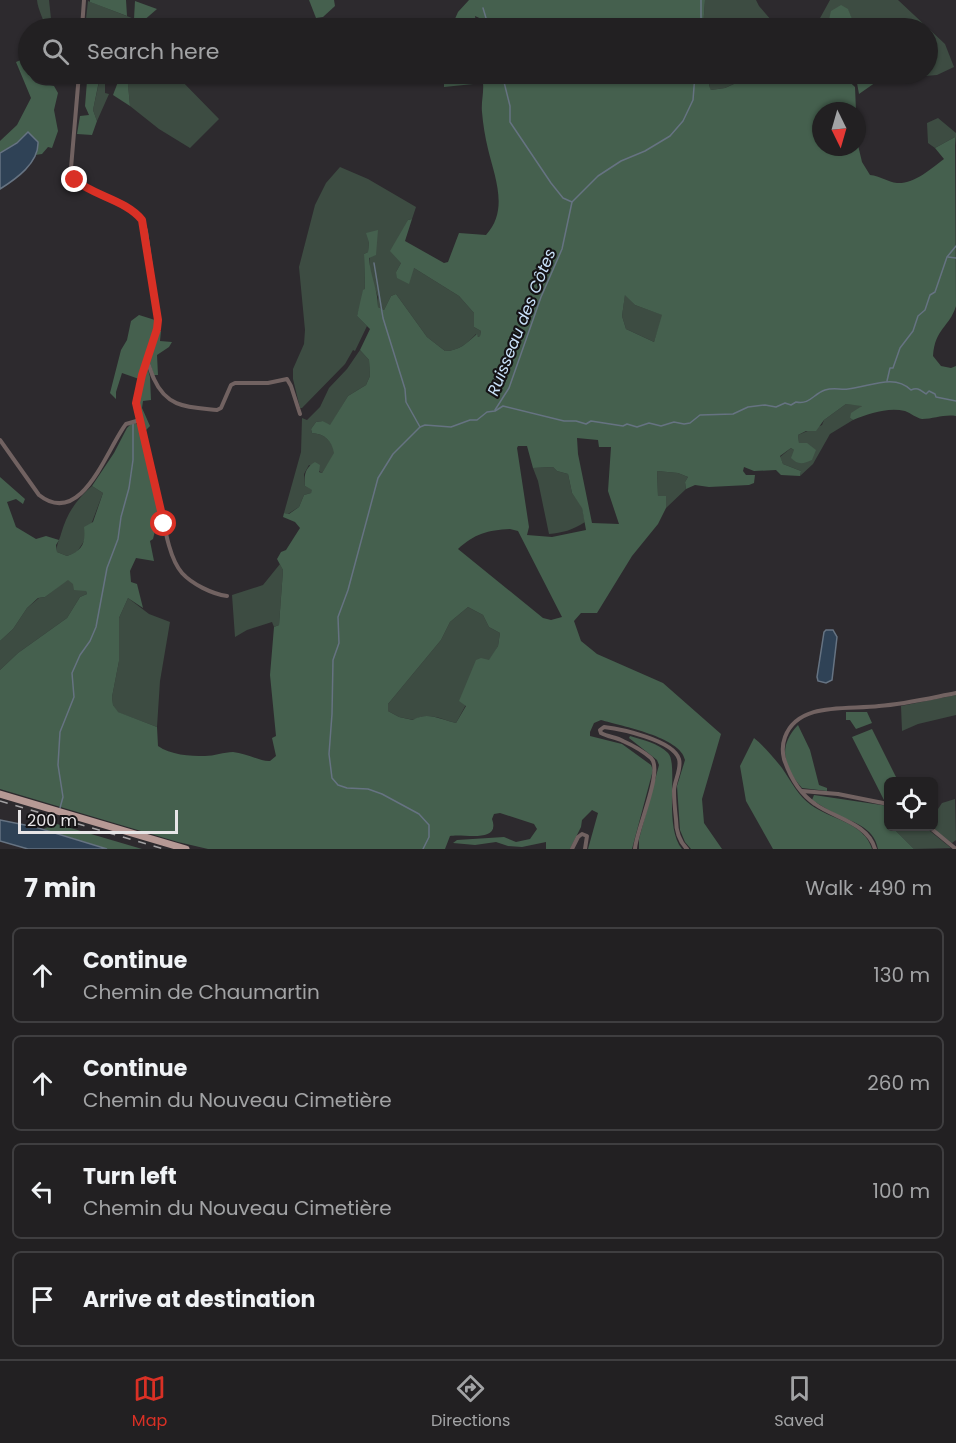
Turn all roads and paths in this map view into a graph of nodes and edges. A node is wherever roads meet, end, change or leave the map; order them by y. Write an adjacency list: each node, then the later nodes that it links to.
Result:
1 (84, 0): 2 (street)
2 (83, 18)
3 (78, 84): 4 (street)
4 (147, 360): 5 (street); 6 (street)
5 (300, 414)
6 (140, 420): 7 (street); 8 (street)
7 (0, 440)
8 (227, 596)
9 (956, 693): 10 (street)
10 (801, 791): 12 (street); 19 (street)
11 (0, 794): 14 (main road)
12 (884, 803)
13 (934, 831): 20 (street)
14 (186, 849)
15 (572, 849): 16 (street)
16 (585, 849)
17 (636, 849): 18 (street)
18 (687, 849)
19 (875, 849)
20 (956, 849)

